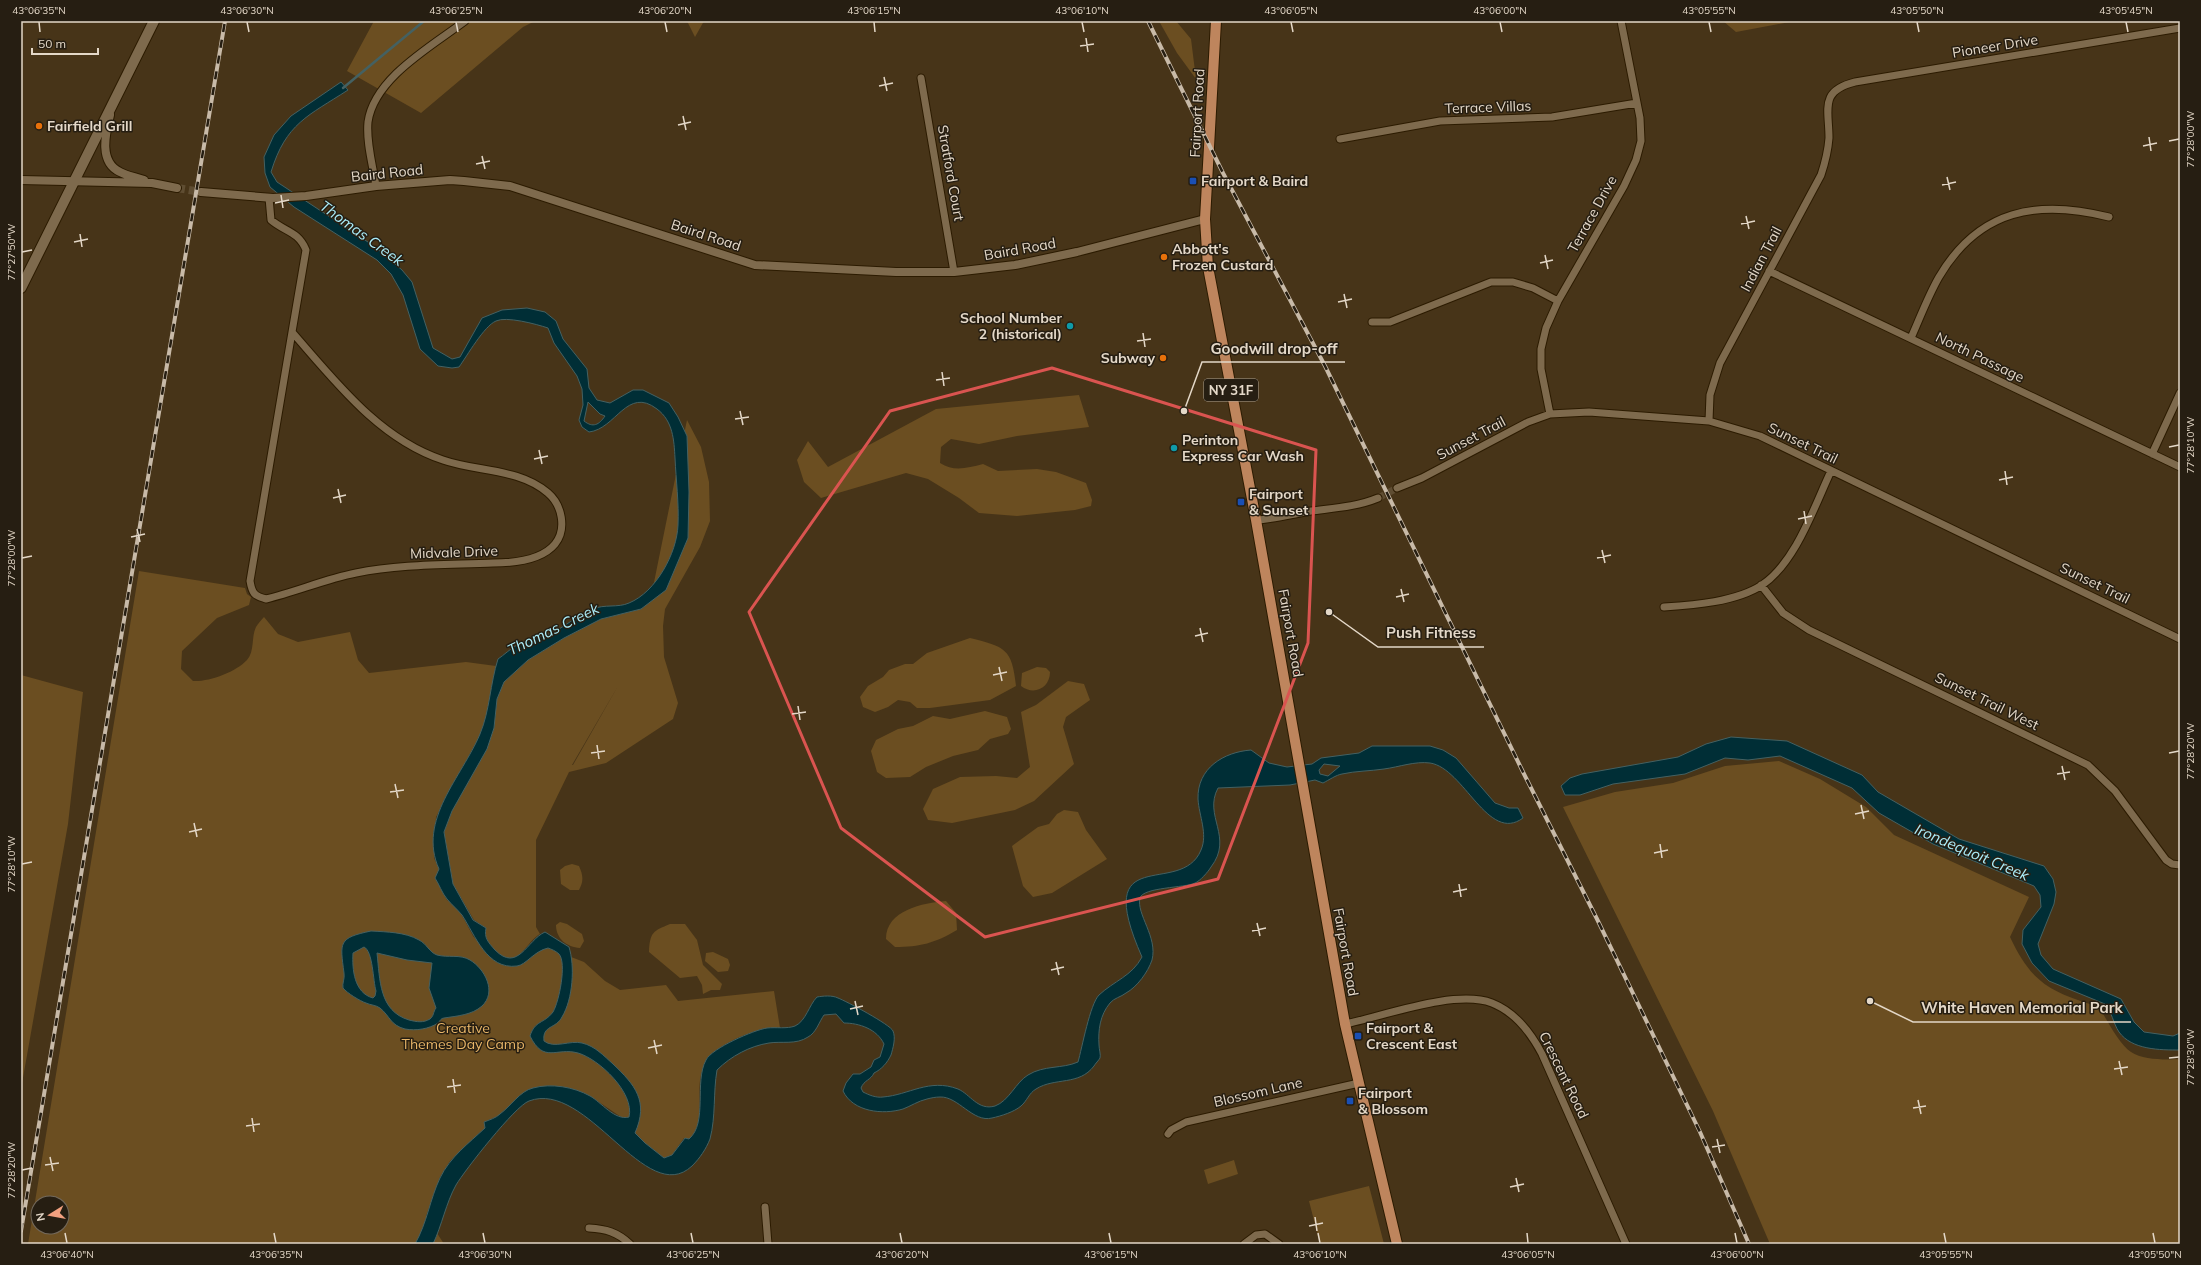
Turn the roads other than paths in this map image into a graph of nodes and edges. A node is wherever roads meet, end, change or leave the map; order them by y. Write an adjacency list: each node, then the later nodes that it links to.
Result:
1 (154, 21): 9 (main road)
2 (465, 21): 14 (street)
3 (1216, 21): 19 (main road, Fairport Road / NY 31F)
4 (1621, 21): 7 (street, Terrace Drive)
5 (2180, 28): 8 (street, Pioneer Drive)
6 (922, 78): 21 (street, Stratford Court)
7 (1637, 103): 10 (street, Terrace Villas); 23 (street, Terrace Drive)
8 (1827, 108): 20 (street, Indian Trail)
9 (111, 109): 12 (main road); 13 (street)
10 (1340, 139)
11 (21, 180): 12 (street)
12 (72, 182): 13 (street); 22 (main road)
13 (152, 183): 15 (street)
14 (376, 186): 17 (street, Baird Road); 21 (street, Baird Road)
15 (178, 188)
16 (201, 192): 17 (street, Baird Road)
17 (271, 198): 25 (street, Midvale Drive)
18 (2109, 218): 26 (street)
19 (1205, 219): 21 (street, Baird Road); 35 (main road, Fairport Road / NY 31F)
20 (1769, 271): 26 (street, North Passage); 29 (street, Indian Trail)
21 (954, 272)
22 (21, 288)
23 (1558, 301): 24 (street); 28 (street, Terrace Drive)
24 (1372, 322)
25 (292, 332): 25 (street, Midvale Drive)
26 (1911, 338): 30 (street, North Passage)
27 (2180, 393): 30 (street)
28 (1550, 414): 29 (street, Sunset Trail); 33 (street, Sunset Trail)
29 (1709, 421): 32 (street, Sunset Trail)
30 (2152, 454): 31 (street, North Passage)
31 (2180, 467)
32 (1831, 471): 36 (street); 38 (street, Sunset Trail)
33 (1397, 488)
34 (1378, 498): 35 (street)
35 (1256, 520): 40 (main road, Fairport Road / NY 31F)
36 (1761, 585): 37 (street); 39 (street, Sunset Trail West)
37 (1664, 607)
38 (2180, 639)
39 (2180, 865)
40 (1345, 1024): 41 (main road, Fairport Road / NY 31F); 50 (street, Crescent Road)
41 (1359, 1083): 42 (street, Blossom Lane); 49 (main road, Fairport Road / NY 31F)
42 (1168, 1134)
43 (765, 1207): 46 (street)
44 (589, 1228): 45 (street)
45 (630, 1244)
46 (768, 1244)
47 (1244, 1244): 48 (street)
48 (1279, 1244)
49 (1398, 1244)
50 (1626, 1244)

